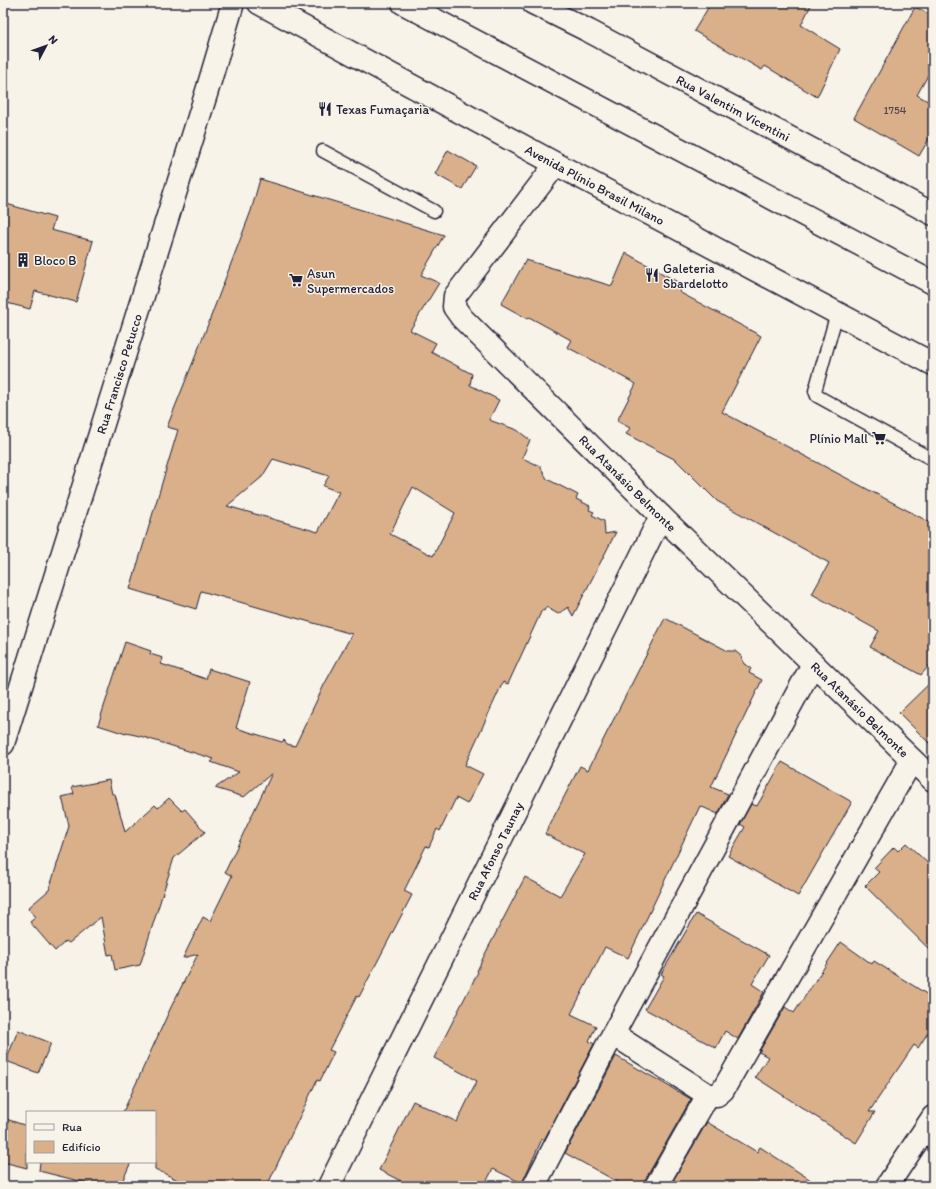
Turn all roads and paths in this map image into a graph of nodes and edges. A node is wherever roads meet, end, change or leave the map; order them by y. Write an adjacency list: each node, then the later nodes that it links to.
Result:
1 (233, 3): 15 (street, Rua Francisco Petucco)
2 (259, 3): 6 (street, Avenida Plínio Brasil Milano)
3 (403, 3): 9 (street)
4 (533, 3): 8 (street, Rua Valentim Vicentini)
5 (323, 150): 7 (lane)
6 (556, 164): 10 (street, Avenida Plínio Brasil Milano); 13 (street, Rua Atanásio Belmonte)
7 (434, 211)
8 (933, 214)
9 (933, 283)
10 (837, 313): 11 (street, Avenida Plínio Brasil Milano); 12 (lane)
11 (933, 364)
12 (933, 455)
13 (661, 516): 14 (street, Rua Atanásio Belmonte); 21 (street, Rua Afonso Taunay)
14 (813, 664): 16 (street, Rua Atanásio Belmonte); 18 (street)
15 (3, 744)
16 (912, 760): 17 (street, Rua Atanásio Belmonte); 19 (street)
17 (933, 780)
18 (613, 1034): 19 (street); 22 (street)
19 (708, 1095): 23 (street)
20 (933, 1117): 24 (street)
21 (329, 1186)
22 (534, 1186)
23 (656, 1186)
24 (886, 1186)

